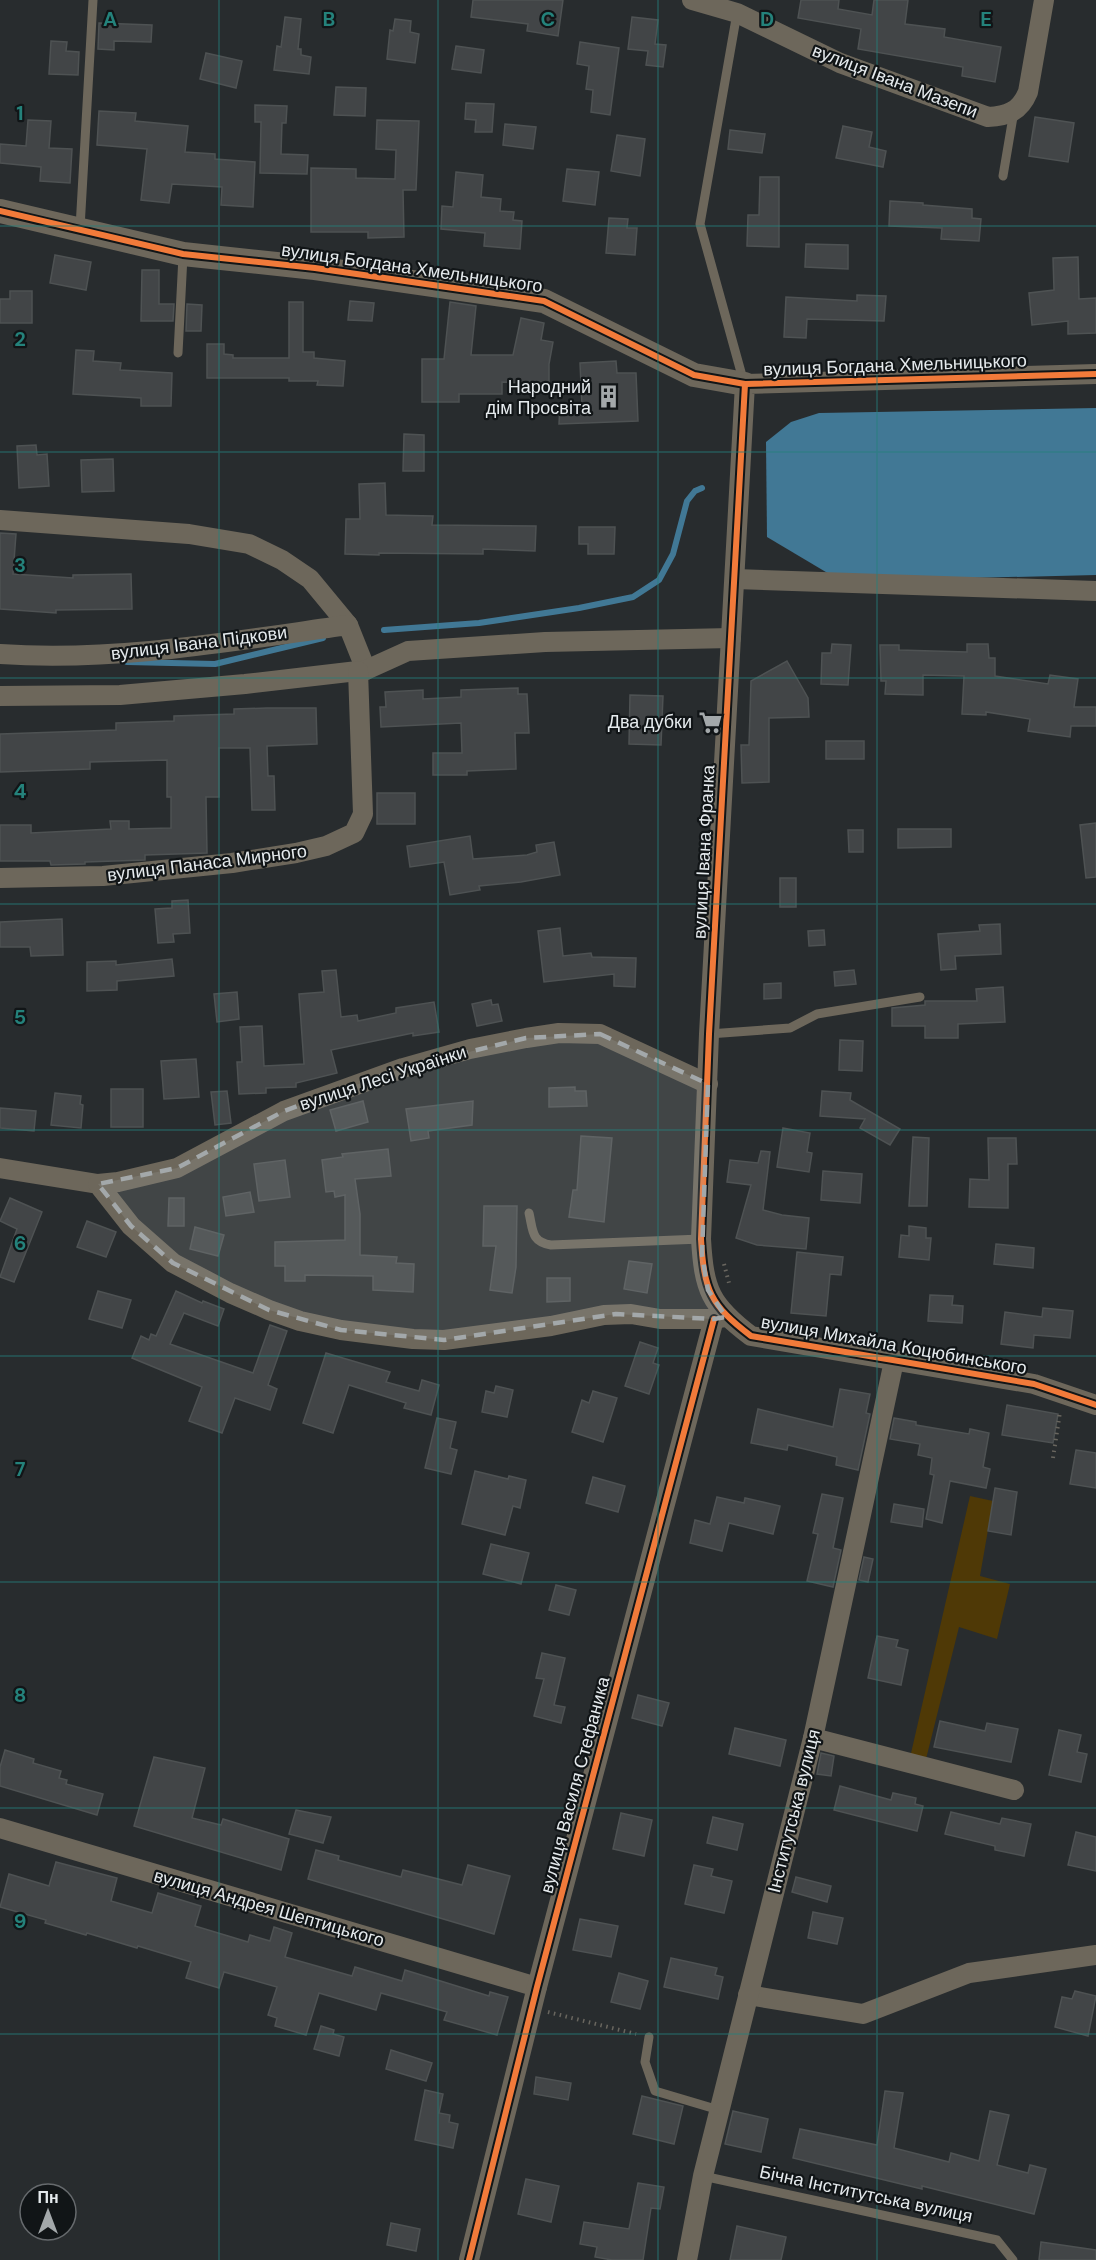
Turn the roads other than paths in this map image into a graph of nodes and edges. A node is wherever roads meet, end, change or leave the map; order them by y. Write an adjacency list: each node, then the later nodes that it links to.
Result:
1 (93, 0): 8 (lane)
2 (692, 0): 4 (street, вулиця Івана Мазепи)
3 (1044, 0): 5 (street)
4 (737, 13): 5 (street, вулиця Івана Мазепи); 12 (lane)
5 (1014, 111): 6 (lane)
6 (1003, 177)
7 (0, 211): 8 (street, вулиця Богдана Хмельницького)
8 (80, 228): 9 (street, вулиця Богдана Хмельницького)
9 (183, 254): 10 (lane); 12 (street, вулиця Богдана Хмельницького)
10 (178, 353)
11 (1096, 374): 12 (street, вулиця Богдана Хмельницького)
12 (745, 384): 14 (street, вулиця Івана Франка)
13 (0, 520): 16 (street)
14 (735, 579): 15 (street); 17 (street, вулиця Івана Франка)
15 (1096, 591)
16 (348, 625): 18 (street, вулиця Івана Підкови); 19 (street)
17 (731, 638): 19 (street); 23 (street, вулиця Івана Франка)
18 (0, 654)
19 (362, 671): 20 (street); 21 (street, вулиця Панаса Мирного)
20 (0, 696)
21 (0, 878)
22 (920, 998): 23 (lane)
23 (709, 1034): 24 (street, вулиця Івана Франка)
24 (708, 1084): 26 (street, вулиця Лесі Українки); 28 (street, вулиця Івана Франка)
25 (0, 1168): 26 (street)
26 (98, 1184): 29 (street)
27 (529, 1213): 28 (lane)
28 (701, 1239): 29 (street, вулиця Івана Франка)
29 (720, 1318): 30 (street, вулиця Михайла Коцюбинського); 36 (street, вулиця Василя Стефаника)
30 (894, 1361): 31 (street, вулиця Михайла Коцюбинського); 32 (street, Інститутська вулиця)
31 (1096, 1405)
32 (813, 1738): 33 (street); 37 (street, Інститутська вулиця)
33 (1014, 1790)
34 (0, 1828): 36 (street, вулиця Андрея Шептицького)
35 (1096, 1955): 37 (street)
36 (537, 1987): 41 (street, вулиця Василя Стефаника)
37 (748, 1995): 39 (street, Інститутська вулиця)
38 (649, 2037): 39 (lane)
39 (719, 2110): 40 (street, Інститутська вулиця)
40 (703, 2176): 42 (street, Інститутська вулиця); 43 (lane, Бічна Інститутська вулиця)
41 (470, 2260)
42 (687, 2260)
43 (1013, 2260)

